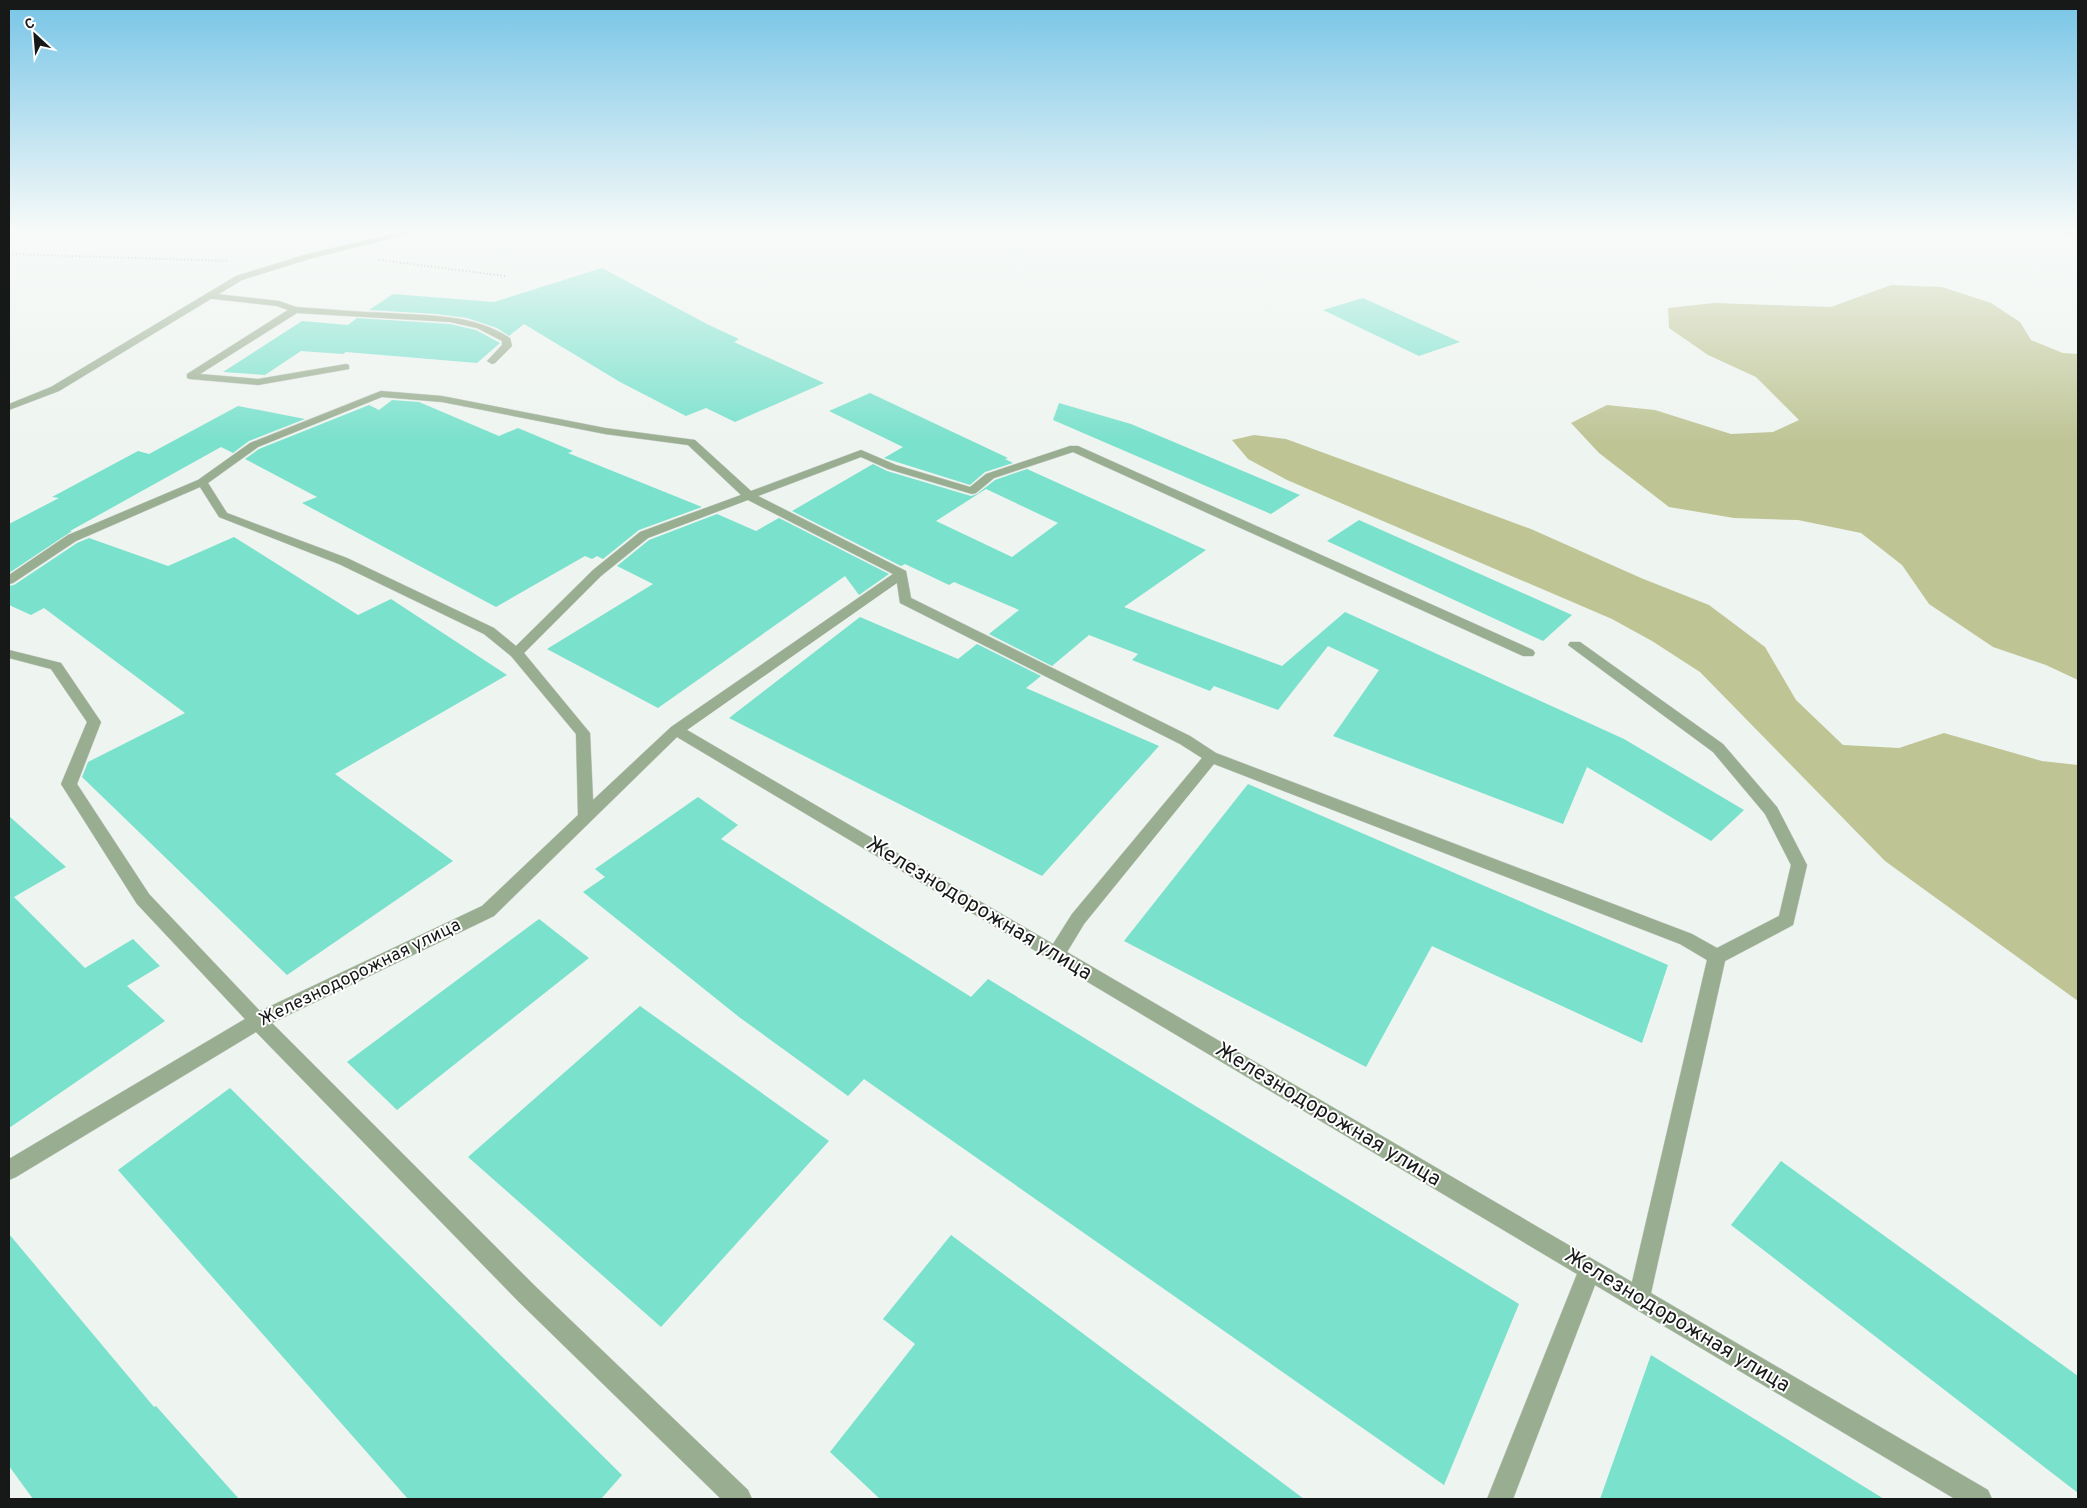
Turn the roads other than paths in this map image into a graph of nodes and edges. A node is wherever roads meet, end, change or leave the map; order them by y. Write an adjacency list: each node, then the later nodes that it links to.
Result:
1 (198, 302): 6 (street)
2 (265, 302): 3 (street)
3 (295, 310): 4 (street); 5 (street)
4 (492, 361)
5 (346, 367)
6 (9, 407)
7 (202, 482): 8 (street); 10 (street); 12 (street)
8 (749, 496): 9 (street); 12 (street); 13 (street)
9 (902, 574): 15 (street, Железнодорожная улица); 16 (street)
10 (9, 580)
11 (1575, 645): 19 (street)
12 (516, 653): 17 (street)
13 (1528, 653)
14 (9, 654): 20 (street)
15 (676, 730): 17 (street, Железнодорожная улица); 18 (street, Железнодорожная улица)
16 (1211, 757): 18 (street); 19 (street)
17 (586, 818): 20 (street, Железнодорожная улица)
18 (1056, 955): 22 (street, Железнодорожная улица)
19 (1717, 957): 23 (street)
20 (258, 1022): 21 (street, Железнодорожная улица); 24 (street)
21 (9, 1170)
22 (1590, 1270): 23 (street, Железнодорожная улица); 25 (street)
23 (1639, 1298): 26 (street, Железнодорожная улица)
24 (739, 1499)
25 (1500, 1499)
26 (1979, 1499)

